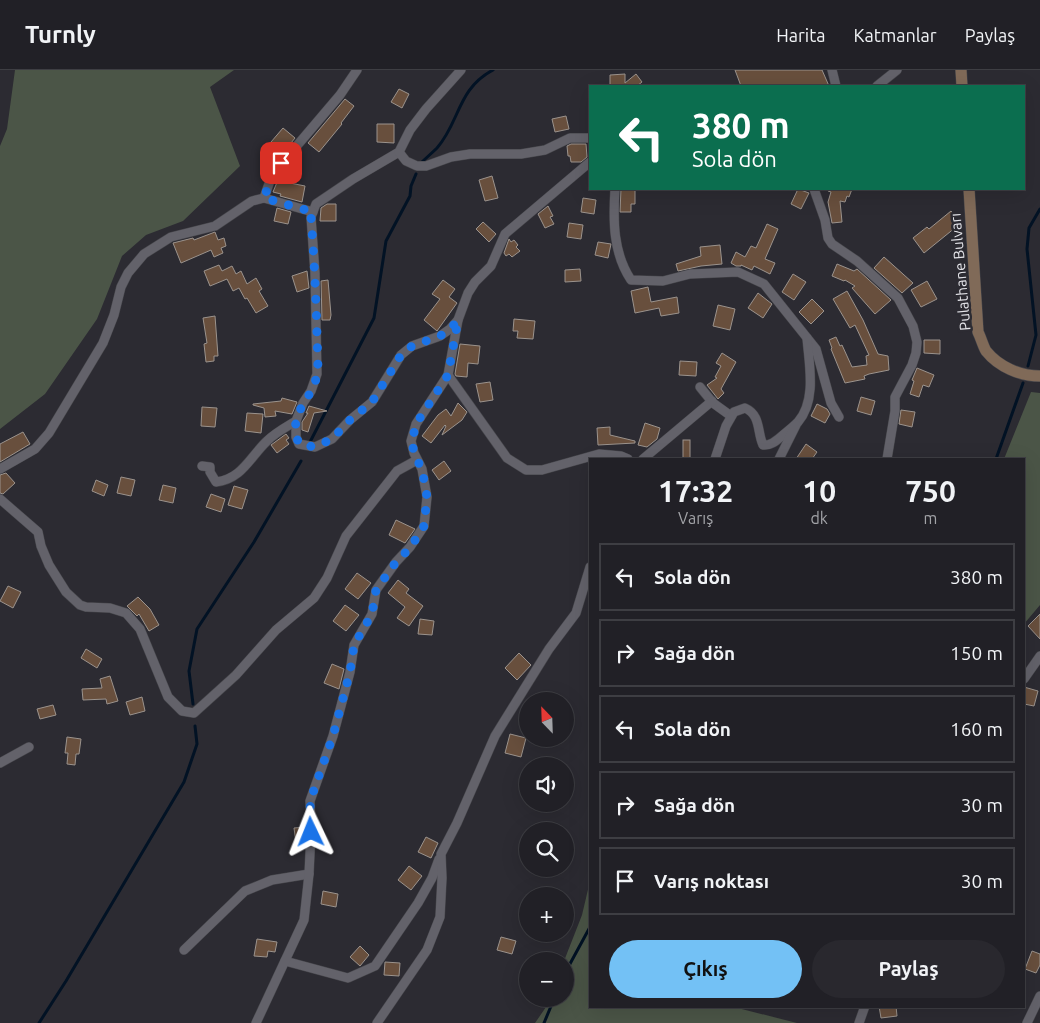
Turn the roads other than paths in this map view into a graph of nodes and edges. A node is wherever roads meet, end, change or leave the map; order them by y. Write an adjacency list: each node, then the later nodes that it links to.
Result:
1 (357, 70): 15 (street)
2 (461, 70): 10 (street)
3 (832, 70): 6 (street)
4 (897, 70): 7 (street)
5 (961, 70): 8 (street)
6 (836, 85)
7 (878, 85)
8 (962, 85)
9 (589, 138): 10 (street)
10 (399, 152): 16 (street)
11 (589, 163): 17 (street)
12 (615, 190): 18 (street)
13 (814, 190): 31 (street)
14 (969, 190): 20 (street, Pulathane Bulvarı)
15 (264, 198): 16 (street); 34 (street)
16 (313, 212): 25 (street)
17 (458, 320): 19 (street); 25 (street)
18 (806, 338): 24 (street); 26 (street)
19 (448, 375): 27 (street); 32 (street)
20 (1040, 376)
21 (700, 386): 22 (street)
22 (712, 402): 23 (street); 28 (street)
23 (732, 416): 26 (street); 29 (street)
24 (839, 417)
25 (296, 421): 33 (street)
26 (799, 421): 30 (street)
27 (626, 458)
28 (644, 458)
29 (715, 458)
30 (780, 458)
31 (887, 458)
32 (417, 460): 35 (street); 42 (street)
33 (202, 466)
34 (0, 470)
35 (0, 499)
36 (589, 570): 41 (street)
37 (1040, 656): 38 (street)
38 (1025, 678)
39 (29, 747): 40 (street)
40 (0, 763)
41 (441, 854): 44 (street); 48 (street)
42 (309, 874): 43 (street); 44 (street)
43 (184, 950)
44 (285, 961): 47 (street)
45 (1040, 996): 50 (street)
46 (864, 1008): 49 (street)
47 (256, 1023)
48 (377, 1023)
49 (859, 1023)
50 (1027, 1023)

